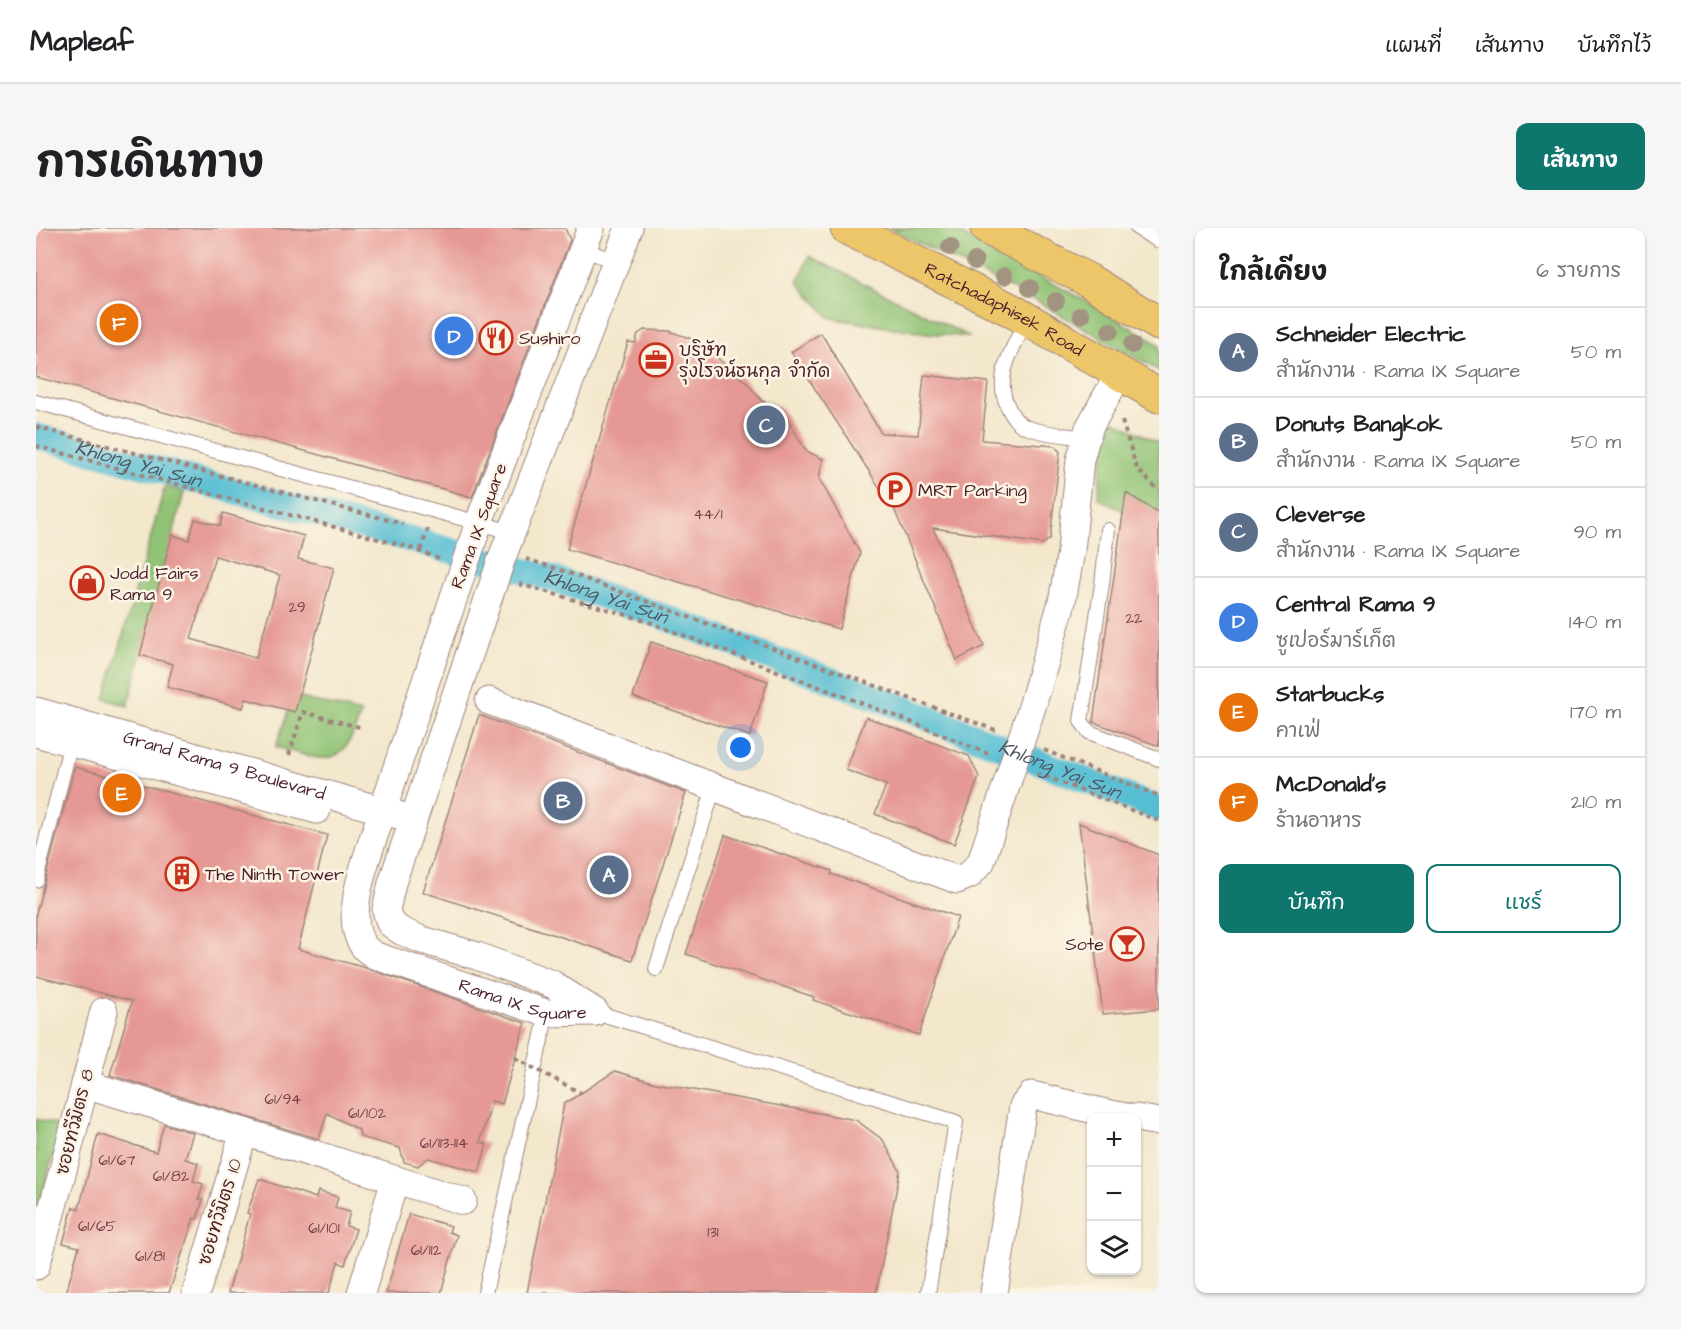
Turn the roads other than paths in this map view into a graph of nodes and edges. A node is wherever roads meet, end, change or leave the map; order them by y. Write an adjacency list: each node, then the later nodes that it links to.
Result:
1 (629, 228): 7 (street, Rama IX Square)
2 (847, 228): 8 (main road, Ratchadaphisek Road)
3 (987, 228): 9 (main road)
4 (1137, 228): 6 (lane)
5 (587, 239): 7 (lane); 15 (street, Rama IX Square)
6 (1159, 241)
7 (616, 262): 16 (street, Rama IX Square)
8 (1027, 319): 10 (main road, Ratchadaphisek Road); 13 (lane)
9 (1159, 324)
10 (1120, 372): 11 (main road, Ratchadaphisek Road); 13 (street)
11 (1159, 396)
12 (36, 402): 15 (lane)
13 (1086, 438): 22 (street)
14 (1108, 530): 21 (lane)
15 (470, 550): 16 (lane); 23 (street, Rama IX Square)
16 (507, 559): 24 (street, Rama IX Square)
17 (489, 701): 22 (street)
18 (36, 711): 20 (street, Grand Rama 9 Boulevard)
19 (36, 733): 20 (street, Grand Rama 9 Boulevard)
20 (74, 733): 23 (street, Grand Rama 9 Boulevard); 25 (lane)
21 (1159, 759)
22 (714, 788): 26 (lane)
23 (379, 818): 24 (street, Grand Rama 9 Boulevard); 30 (street, Rama IX Square)
24 (411, 827): 27 (street, Rama IX Square)
25 (36, 880)
26 (656, 969)
27 (552, 984): 29 (street, Rama IX Square); 30 (lane)
28 (104, 1011): 31 (street, ซอยทวีมิตร 8)
29 (595, 1012): 30 (street, Rama IX Square); 42 (lane)
30 (546, 1013): 41 (lane)
31 (85, 1084): 35 (street); 38 (street, ซอยทวีมิตร 8)
32 (1106, 1113): 43 (street)
33 (1141, 1119): 34 (street)
34 (1159, 1122)
35 (244, 1132): 36 (street); 39 (street, ซอยทวีมิตร 10)
36 (395, 1180): 37 (street); 40 (street)
37 (463, 1201)
38 (36, 1266)
39 (196, 1293)
40 (361, 1293)
41 (484, 1293)
42 (928, 1293)
43 (994, 1293)

